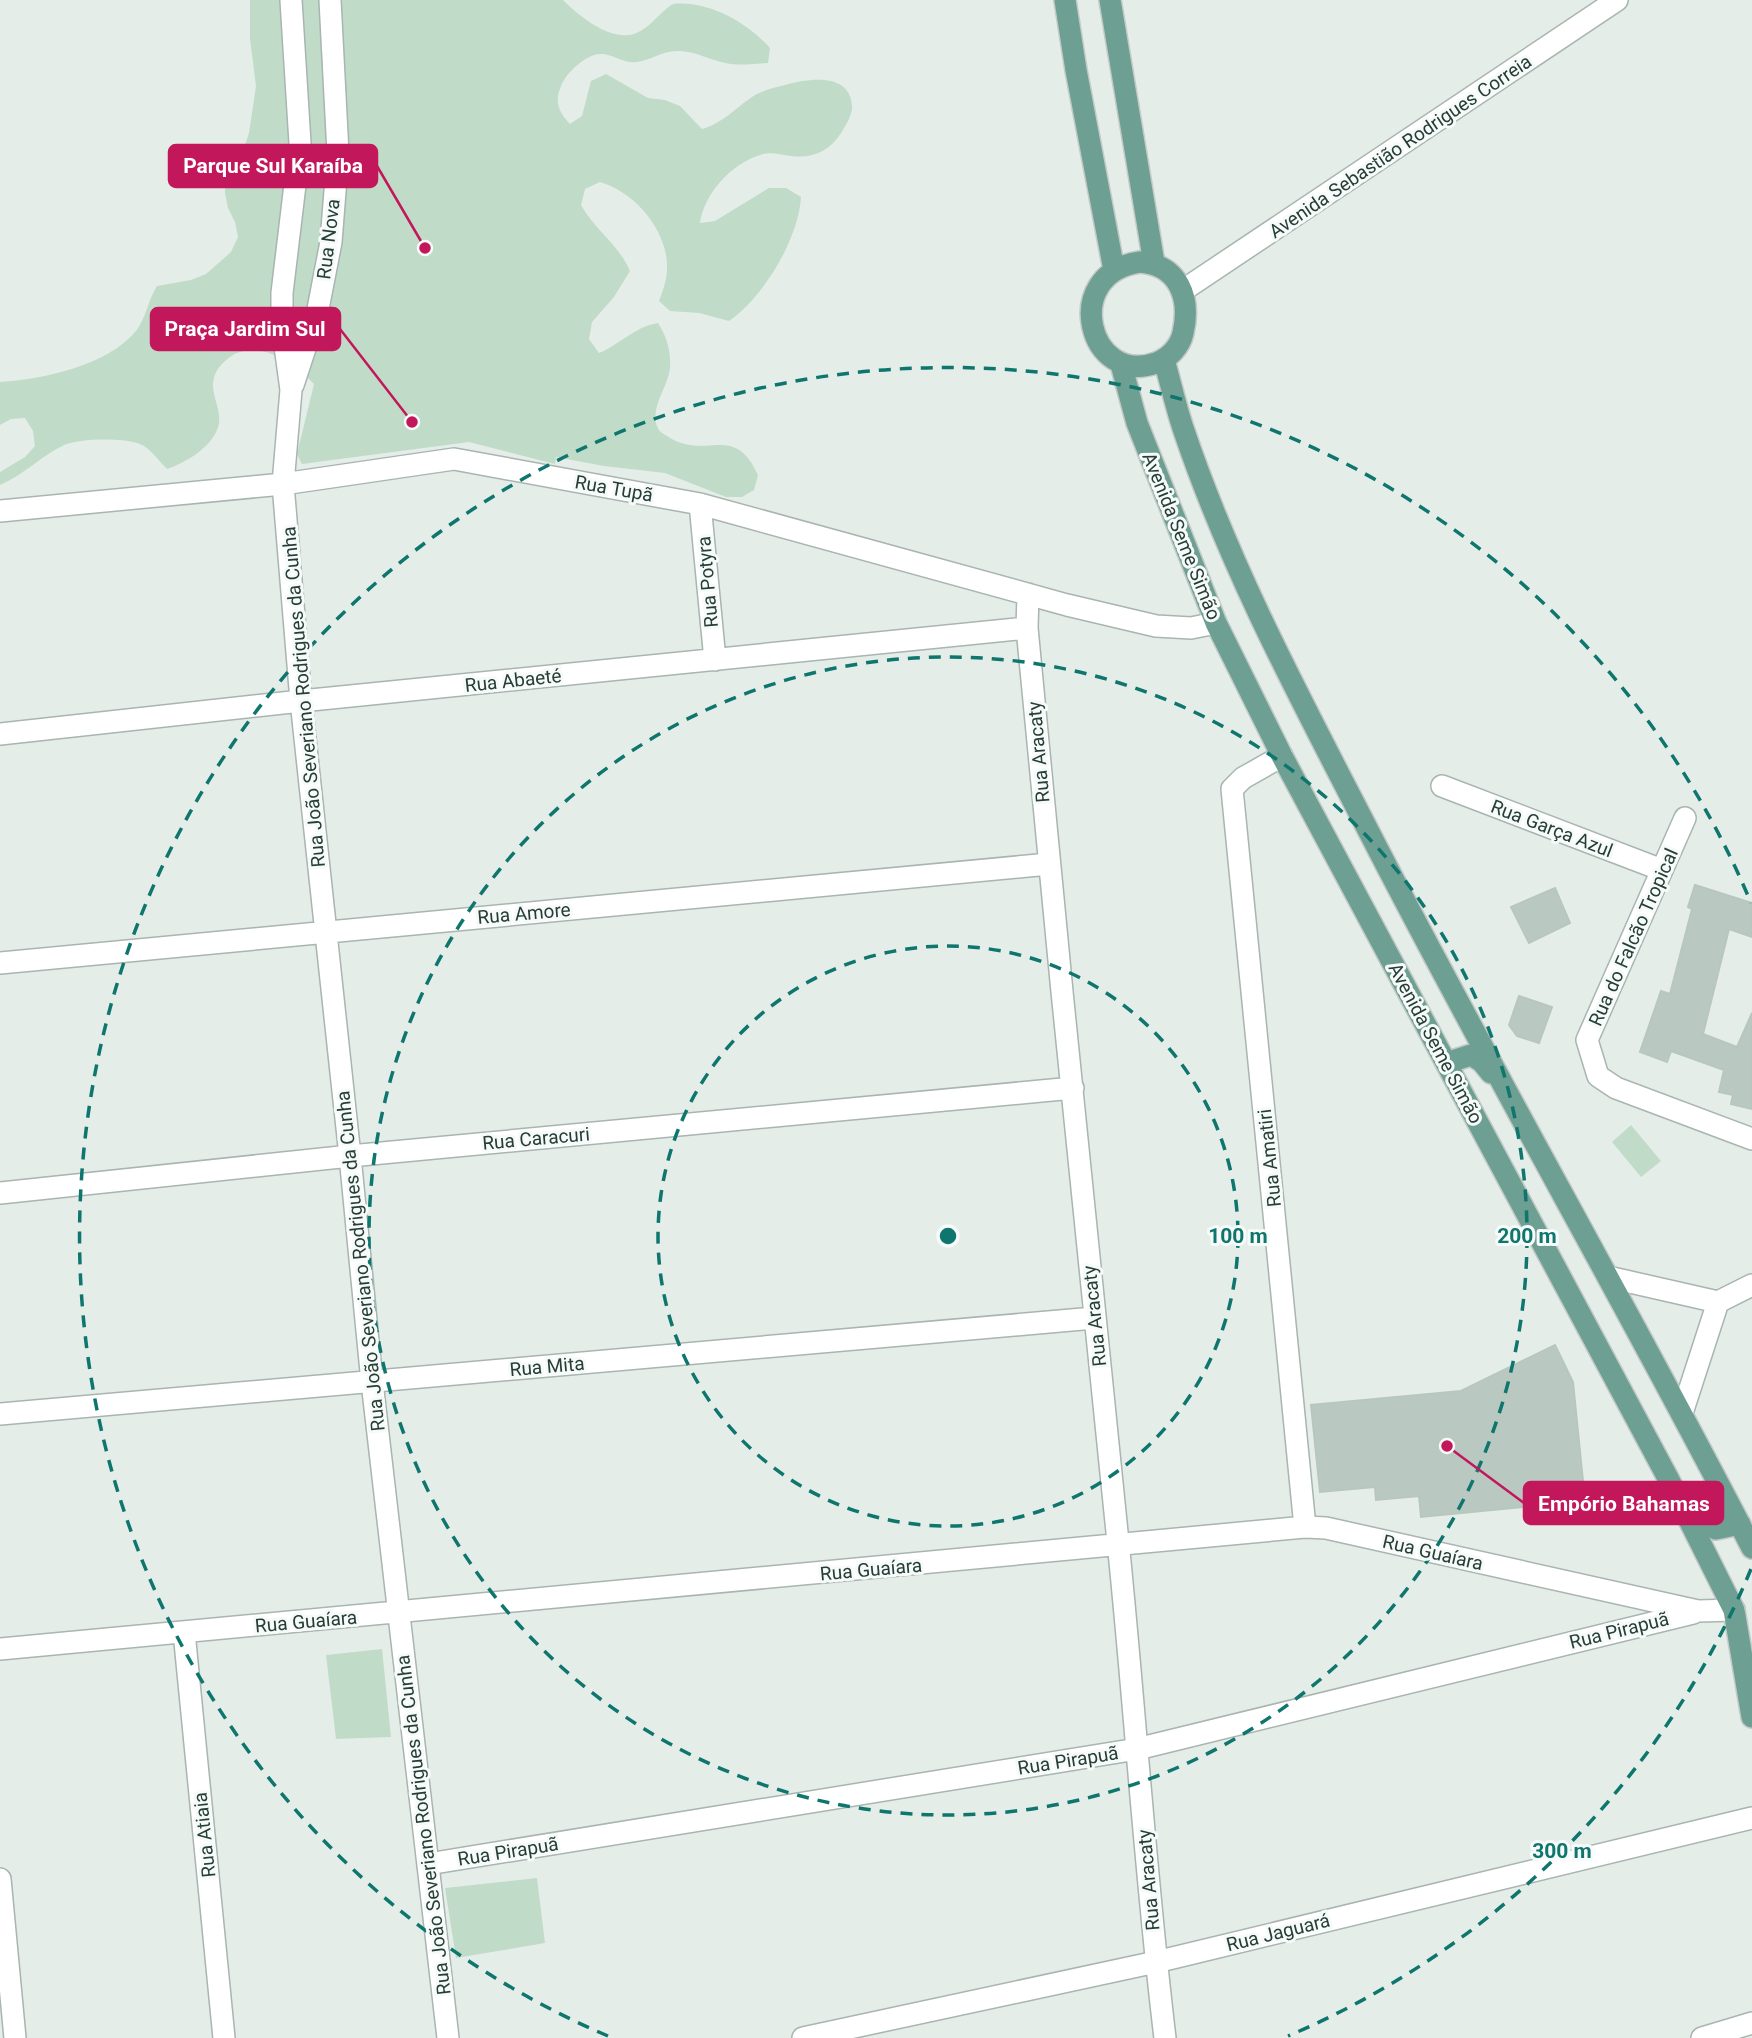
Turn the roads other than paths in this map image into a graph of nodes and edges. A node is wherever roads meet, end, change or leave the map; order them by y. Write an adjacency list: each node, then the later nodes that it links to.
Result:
1 (291, 0): 11 (street, Rua Nova)
2 (330, 0): 11 (street, Rua Nova)
3 (1065, 0): 7 (main road)
4 (1110, 0): 6 (main road)
5 (1617, 0): 8 (street, Avenida Sebastião Rodrigues Correia)
6 (1154, 263): 7 (main road); 8 (main road)
7 (1114, 270): 10 (main road)
8 (1182, 291): 9 (main road)
9 (1164, 360): 10 (main road); 30 (main road, Avenida Seme Simão)
10 (1121, 364): 16 (main road, Avenida Seme Simão)
11 (291, 390): 12 (street, Rua Nova)
12 (283, 484): 13 (street, Rua Tupã); 14 (street, Rua Tupã); 19 (street, Rua João Severiano Rodrigues da Cunha)
13 (700, 504): 15 (street, Rua Tupã); 18 (street, Rua Potyra)
14 (0, 512)
15 (1028, 594): 16 (street, Rua Tupã); 17 (street, Rua Aracaty)
16 (1216, 623): 21 (main road, Avenida Seme Simão)
17 (1027, 628): 18 (street, Rua Abaeté); 24 (street, Rua Aracaty)
18 (715, 660): 19 (street, Rua Abaeté)
19 (301, 701): 20 (street, Rua Abaeté); 26 (street, Rua João Severiano Rodrigues da Cunha)
20 (0, 734)
21 (1282, 756): 28 (main road, Avenida Seme Simão); 43 (street, Rua Amatiri)
22 (1442, 786): 25 (street, Rua Garça Azul)
23 (1685, 818): 25 (street, Rua do Falcão Tropical)
24 (1049, 864): 26 (street, Rua Amore); 29 (street, Rua Aracaty)
25 (1662, 870): 31 (street, Rua do Falcão Tropical)
26 (326, 932): 27 (street, Rua Amore); 32 (street, Rua João Severiano Rodrigues da Cunha)
27 (0, 963)
28 (1446, 1063): 30 (main road); 41 (main road, Avenida Seme Simão)
29 (1073, 1088): 32 (street, Rua Caracuri); 37 (street, Rua Aracaty)
30 (1510, 1097): 34 (main road, Avenida Seme Simão)
31 (1751, 1140)
32 (350, 1156): 33 (street, Rua Caracuri); 38 (street, Rua João Severiano Rodrigues da Cunha)
33 (0, 1193)
34 (1608, 1278): 36 (street); 39 (main road, Avenida Seme Simão)
35 (1752, 1285): 36 (street)
36 (1718, 1302): 39 (street)
37 (1094, 1318): 38 (street, Rua Mita); 44 (street, Rua Aracaty)
38 (372, 1382): 40 (street, Rua Mita); 48 (street, Rua João Severiano Rodrigues da Cunha)
39 (1682, 1413): 42 (main road, Avenida Seme Simão)
40 (0, 1414)
41 (1669, 1480): 42 (main road); 46 (main road, Avenida Seme Simão)
42 (1740, 1524): 45 (main road, Avenida Seme Simão)
43 (1305, 1527): 44 (street, Rua Guaíara); 47 (street, Rua Guaíara)
44 (1119, 1546): 48 (street, Rua Guaíara); 52 (street, Rua Aracaty)
45 (1752, 1548)
46 (1734, 1610): 47 (street, Rua Guaíara); 51 (main road, Avenida Seme Simão)
47 (1698, 1611): 52 (street, Rua Pirapuã)
48 (399, 1612): 49 (street, Rua Guaíara); 54 (street, Rua João Severiano Rodrigues da Cunha)
49 (184, 1632): 50 (street, Rua Guaíara); 59 (street, Rua Atiaia)
50 (0, 1649)
51 (1752, 1717)
52 (1137, 1749): 54 (street, Rua Pirapuã); 56 (street, Rua Aracaty)
53 (1752, 1818): 56 (street, Rua Jaguará)
54 (428, 1864): 60 (street, Rua João Severiano Rodrigues da Cunha)
55 (0, 1879): 58 (street)
56 (1156, 1962): 61 (street, Rua Jaguará); 62 (street, Rua Aracaty)
57 (1752, 2023): 63 (street)
58 (15, 2038)
59 (224, 2038)
60 (448, 2038)
61 (803, 2038)
62 (1165, 2038)
63 (1702, 2038)

